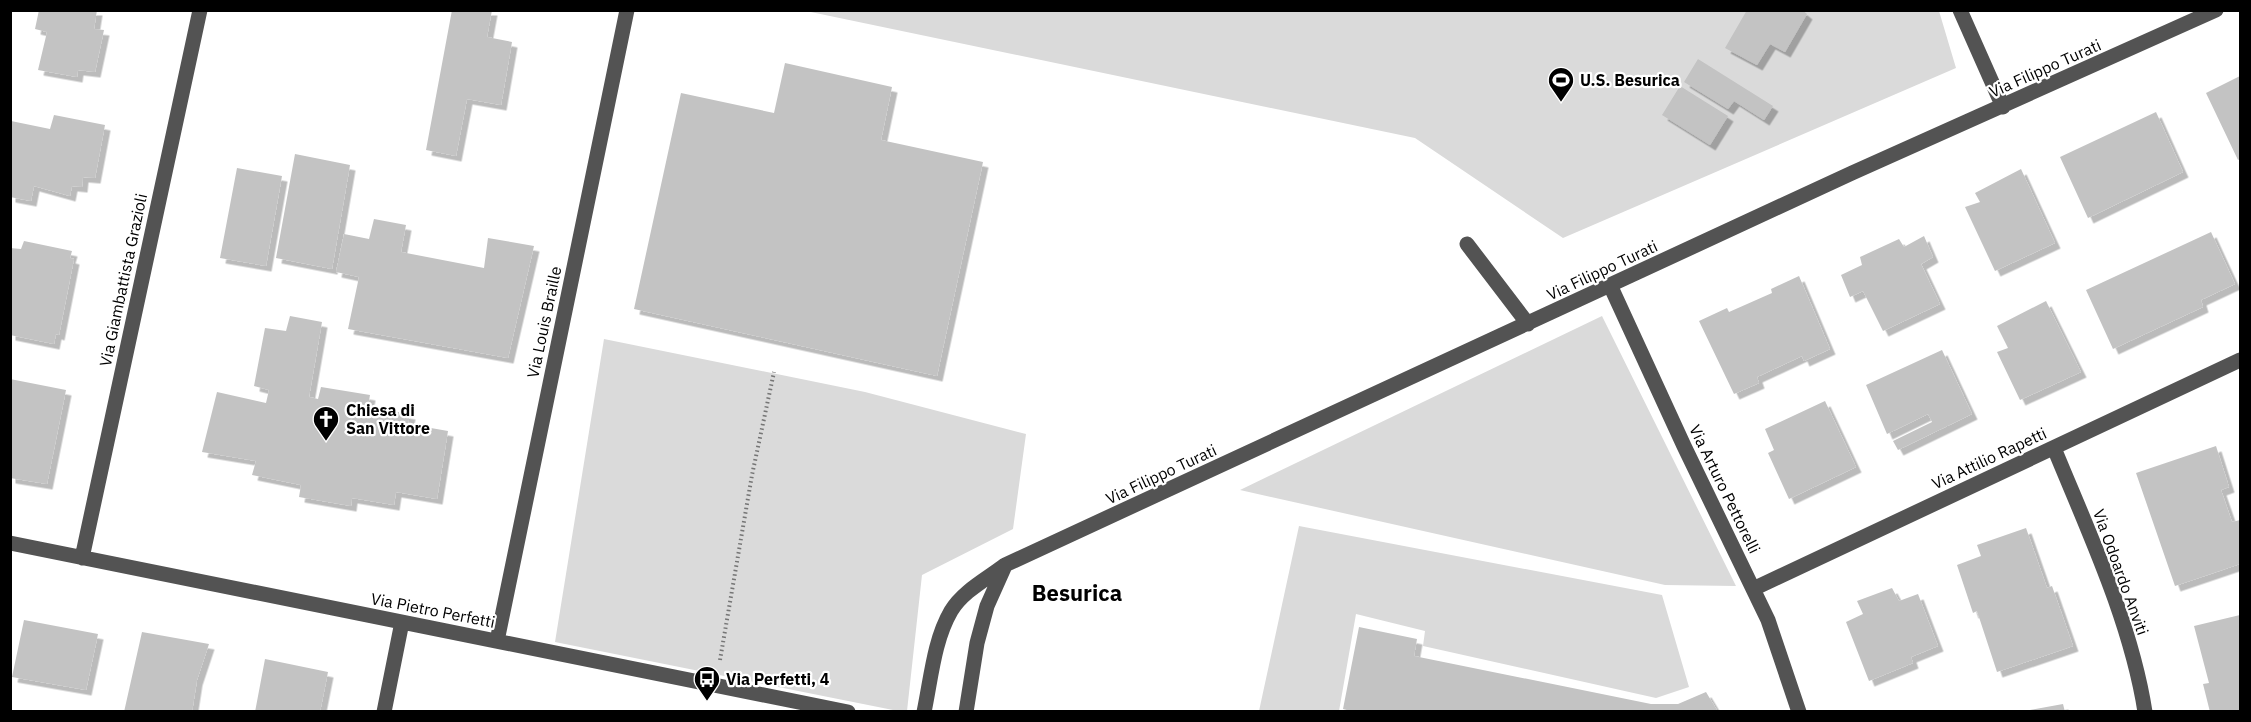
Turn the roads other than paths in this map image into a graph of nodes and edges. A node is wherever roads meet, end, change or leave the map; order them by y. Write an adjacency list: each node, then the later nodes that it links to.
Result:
1 (200, 10): 12 (street, Via Giambattista Grazioli)
2 (627, 10): 16 (street, Via Louis Braille)
3 (1960, 10): 5 (street)
4 (2216, 10): 5 (street, Via Filippo Turati)
5 (2003, 107): 7 (street, Via Filippo Turati)
6 (1467, 244): 8 (street)
7 (1610, 285): 8 (street, Via Filippo Turati); 14 (street, Via Arturo Pettorelli)
8 (1528, 324): 13 (street, Via Filippo Turati)
9 (2241, 360): 10 (street, Via Attilio Rapetti)
10 (2054, 448): 14 (street, Via Attilio Rapetti); 22 (street, Via Odoardo Anviti)
11 (10, 543): 12 (street, Via Pietro Perfetti)
12 (82, 558): 15 (street, Via Pietro Perfetti)
13 (1005, 566): 19 (street, Via Filippo Turati); 20 (street)
14 (1753, 589): 21 (street, Via Arturo Pettorelli)
15 (402, 622): 16 (street, Via Pietro Perfetti); 17 (street)
16 (497, 641): 18 (street, Via Pietro Perfetti)
17 (384, 711)
18 (848, 711)
19 (924, 711)
20 (966, 711)
21 (1799, 711)
22 (2145, 711)

